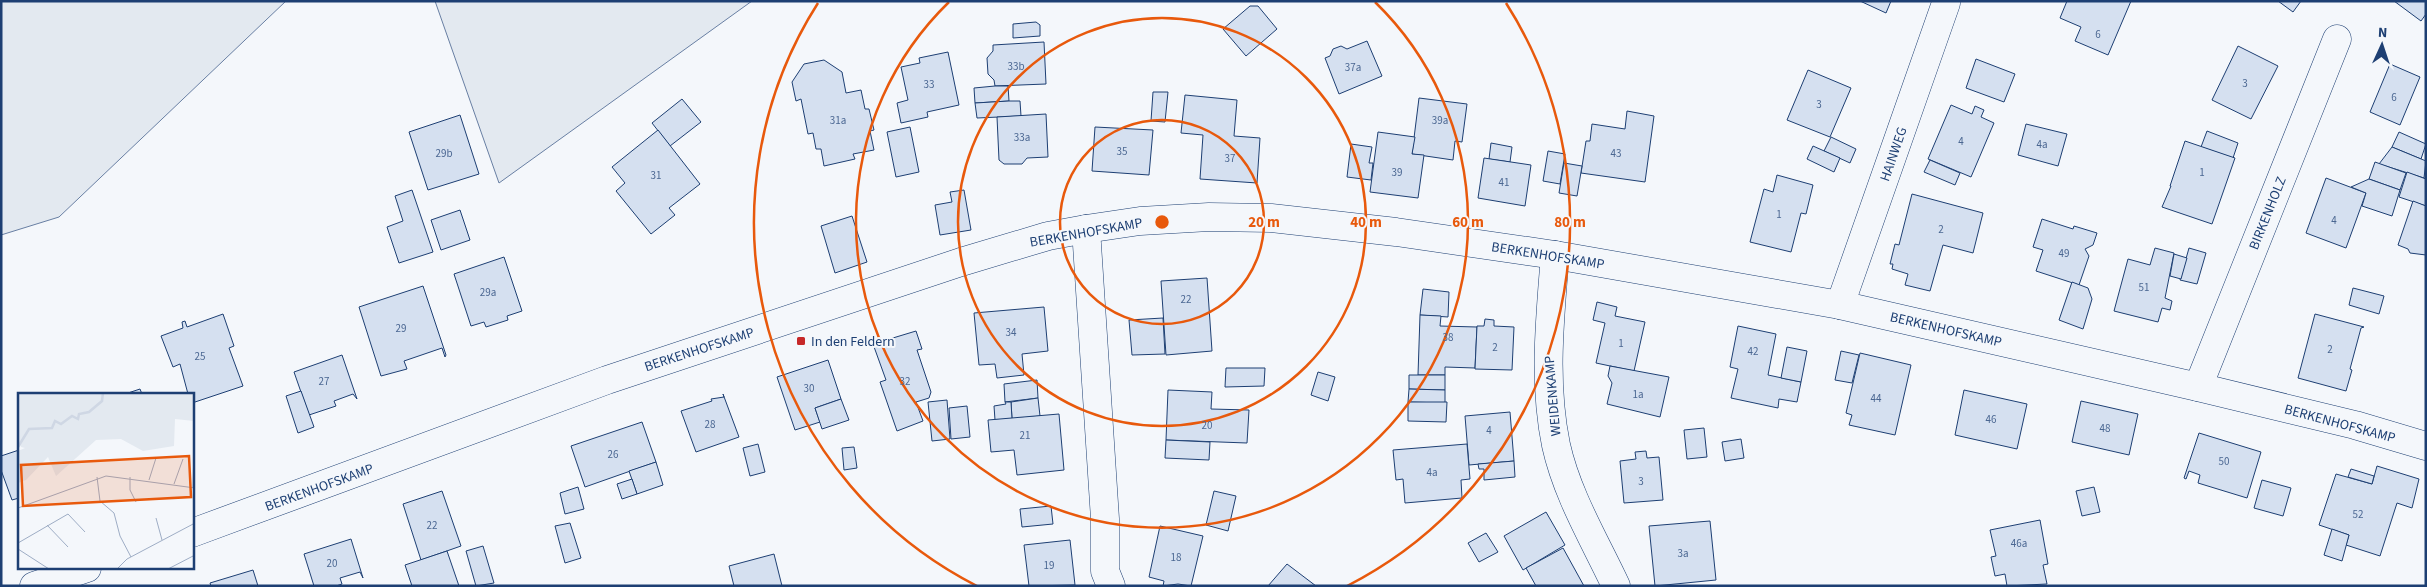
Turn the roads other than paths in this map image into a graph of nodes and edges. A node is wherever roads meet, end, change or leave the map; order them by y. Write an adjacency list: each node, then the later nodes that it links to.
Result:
1 (1946, 3): 5 (street, HAINWEG)
2 (2337, 39): 6 (street, BIRKENHOLZ)
3 (1086, 229): 4 (street, BERKENHOFSKAMP); 8 (street, BERKENHOFSKAMP); 11 (street)
4 (1555, 255): 5 (street, BERKENHOFSKAMP); 12 (street, WEIDENKAMP)
5 (1840, 305): 6 (street, BERKENHOFSKAMP)
6 (2198, 387): 7 (street, BERKENHOFSKAMP)
7 (2426, 446)
8 (194, 532)
9 (81, 570): 10 (street)
10 (34, 586)
11 (1111, 586)
12 (1616, 586)

